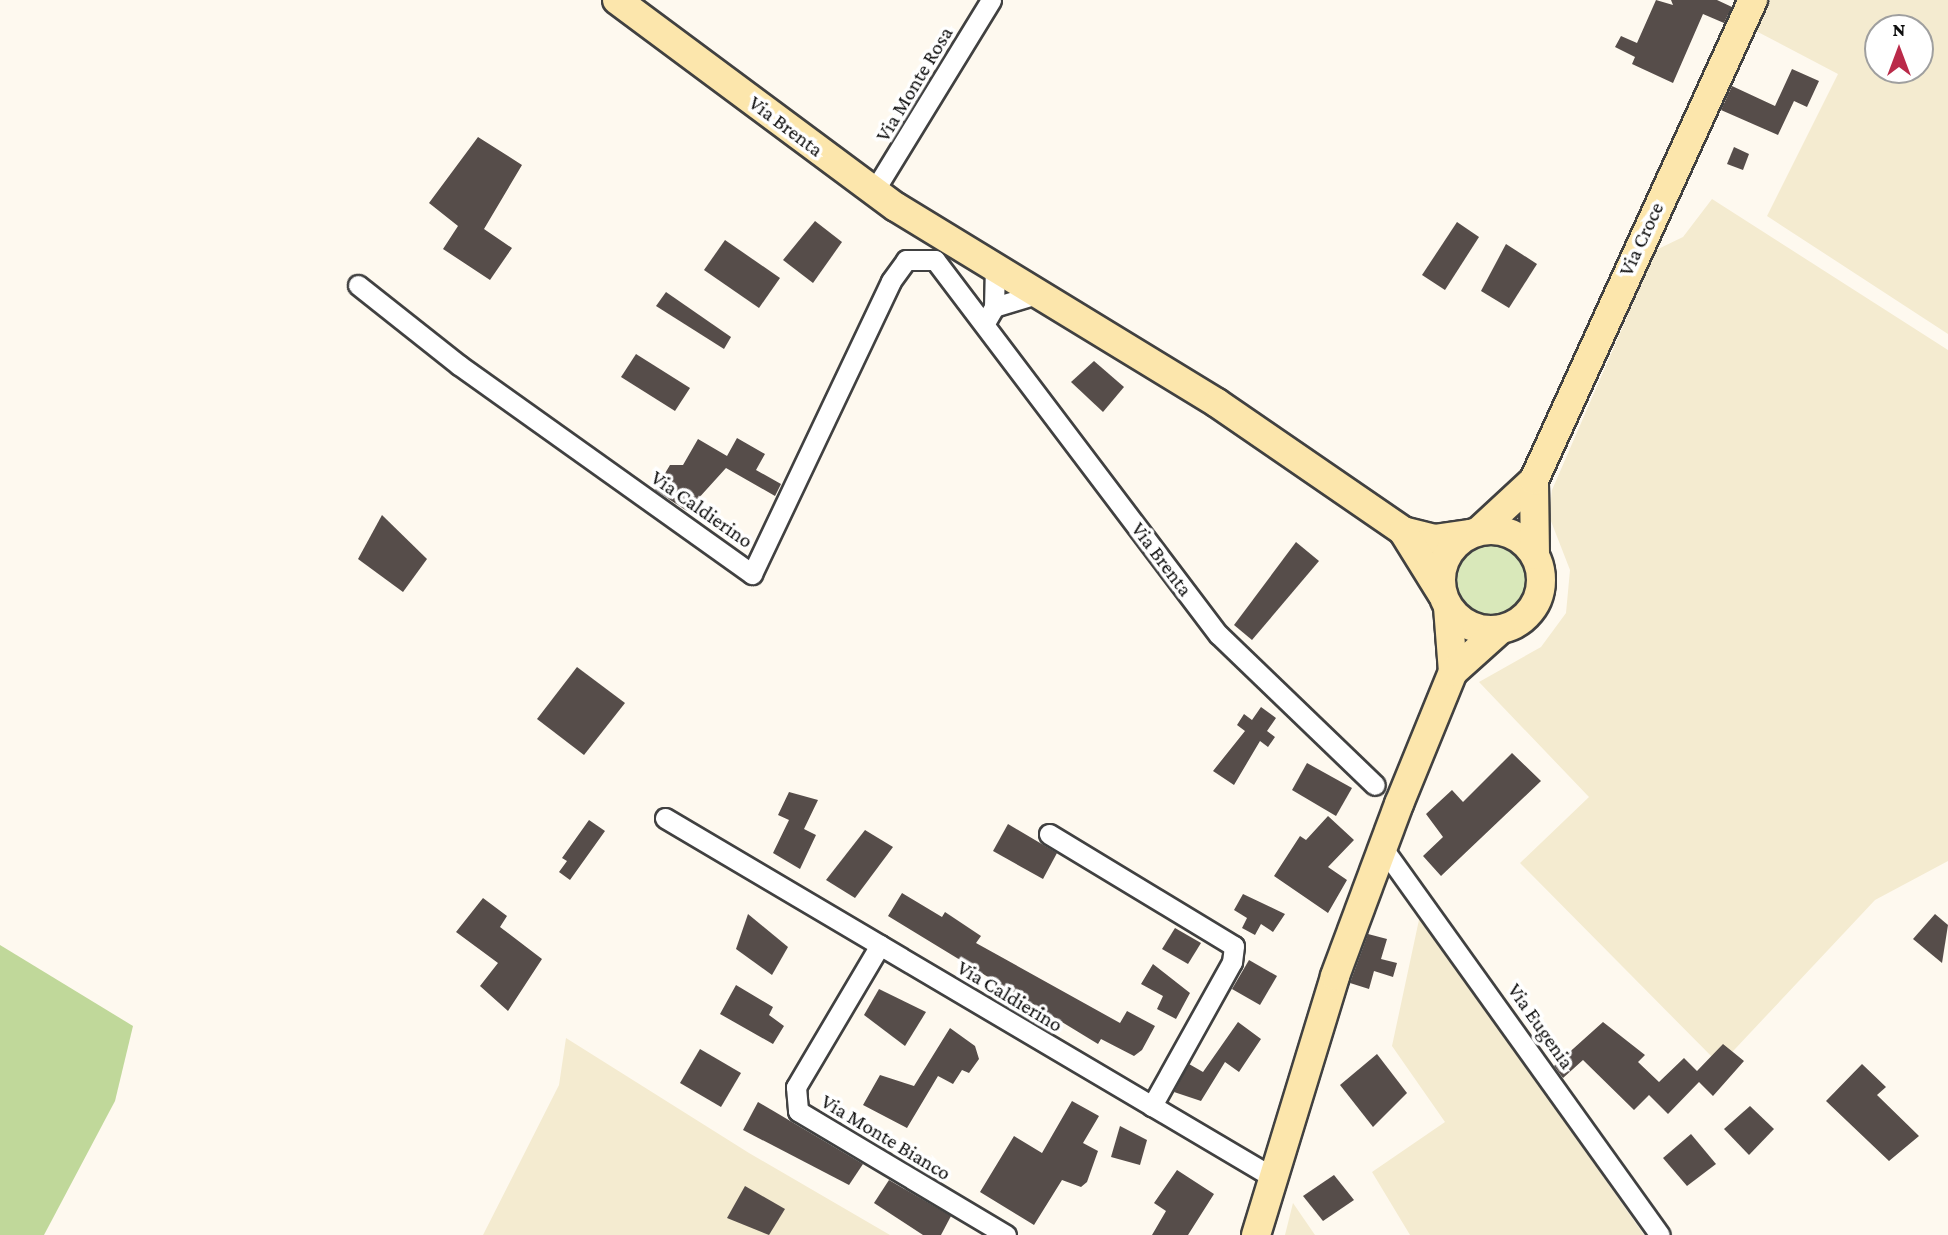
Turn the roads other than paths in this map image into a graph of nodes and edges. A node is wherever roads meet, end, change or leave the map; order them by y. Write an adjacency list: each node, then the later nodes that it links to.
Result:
1 (617, 0): 4 (main road, Via Brenta)
2 (991, 0): 4 (street, Via Monte Rosa)
3 (1753, 0): 9 (main road, Via Croce)
4 (874, 191): 5 (main road, Via Brenta)
5 (995, 267): 7 (main road, Via Brenta); 8 (street)
6 (358, 285): 8 (street, Via Caldierino)
7 (1037, 294): 8 (street); 10 (main road, Via Brenta)
8 (990, 314): 16 (street, Via Brenta)
9 (1534, 480): 11 (main road, Via Croce); 12 (main road, Via Croce)
10 (1403, 531): 11 (main road, Via Brenta); 13 (main road, Via Brenta)
11 (1475, 532): 12 (main road); 13 (main road, Via Croce)
12 (1535, 555): 14 (main road, Via Croce)
13 (1445, 601): 14 (main road); 15 (main road, Via Croce)
14 (1501, 629): 15 (main road)
15 (1453, 672): 19 (main road)
16 (1375, 785)
17 (665, 818): 20 (street, Via Caldierino)
18 (1049, 834): 21 (street)
19 (1382, 847): 22 (main road); 25 (street, Via Eugenia)
20 (880, 945): 21 (street, Via Caldierino); 23 (street, Via Monte Bianco)
21 (1152, 1106): 22 (street, Via Caldierino)
22 (1274, 1178): 24 (main road)
23 (1006, 1235)
24 (1256, 1235)
25 (1660, 1235)

